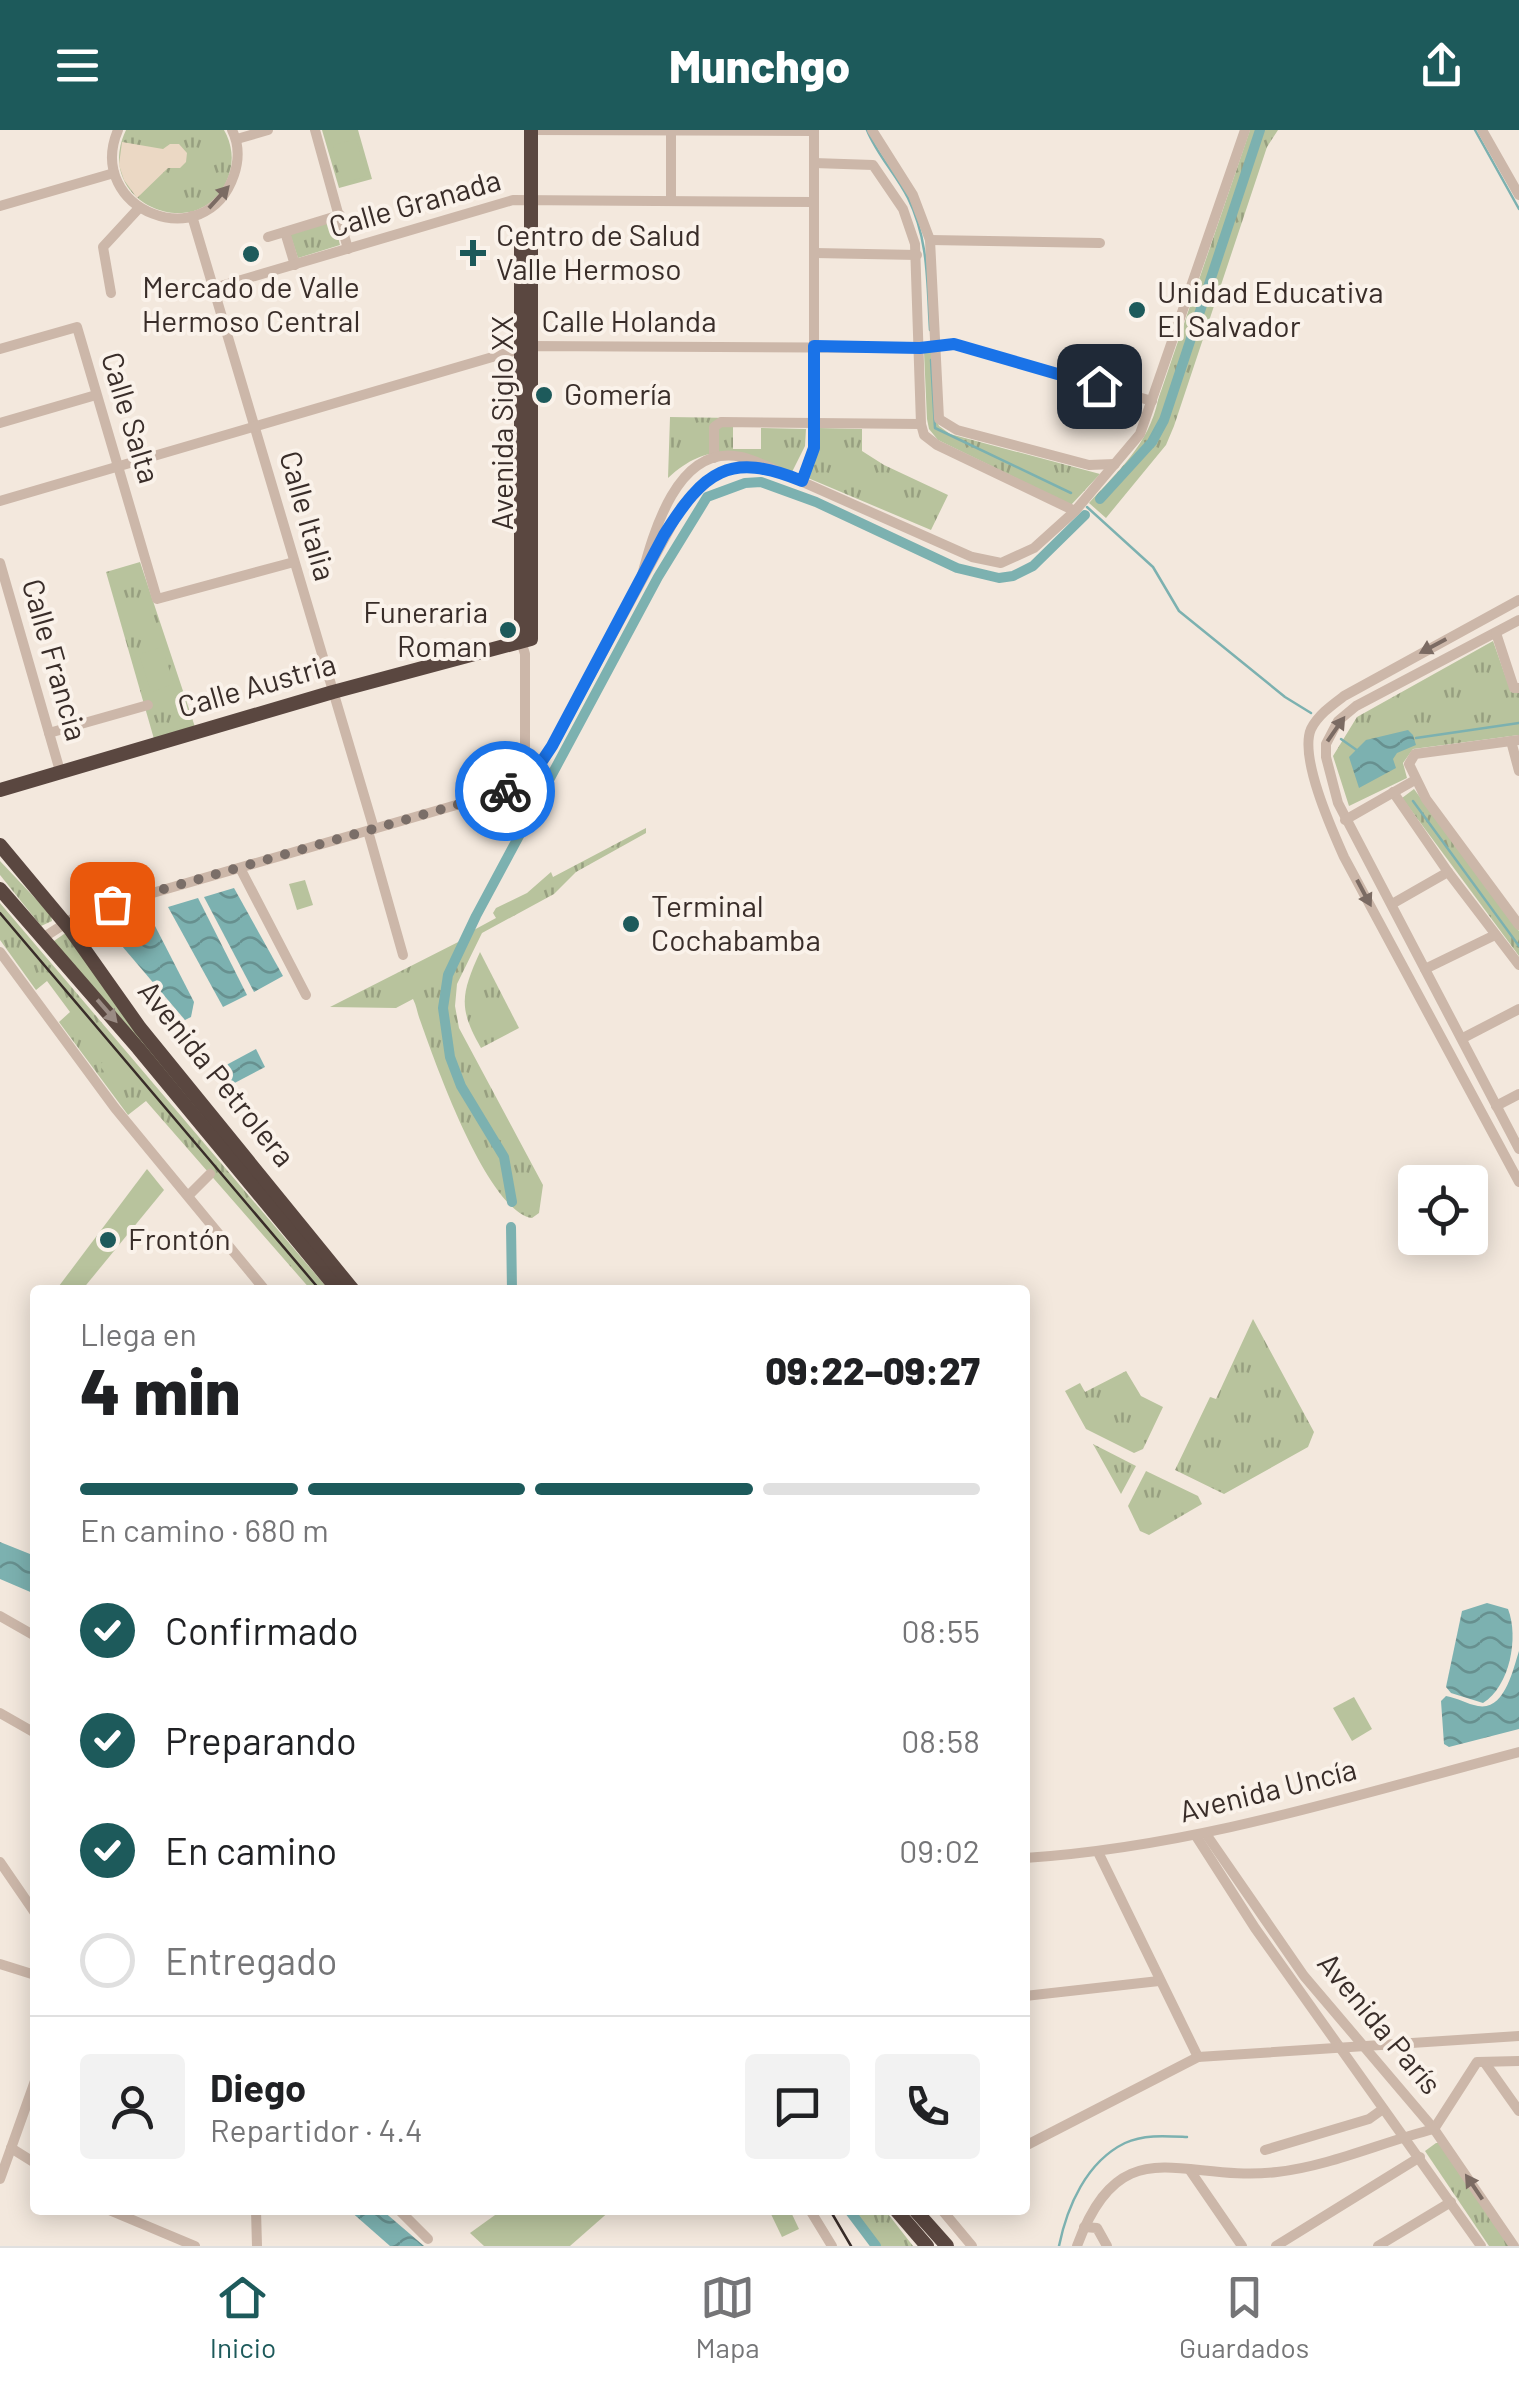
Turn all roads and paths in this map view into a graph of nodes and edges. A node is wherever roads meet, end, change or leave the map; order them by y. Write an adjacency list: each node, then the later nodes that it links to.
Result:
1 (118, 130): 13 (street)
2 (268, 130): 11 (street)
3 (315, 130): 20 (street)
4 (523, 130): 15 (highway, Avenida Siglo XX)
5 (531, 130): 6 (street); 15 (highway, Avenida Siglo XX)
6 (672, 130): 10 (street); 16 (street)
7 (872, 130): 24 (street)
8 (1245, 130): 38 (street)
9 (1482, 130): 14 (street)
10 (814, 131): 12 (street)
11 (234, 134): 21 (street, one-way to 11)
12 (814, 163): 17 (street); 28 (street)
13 (114, 173): 18 (street); 19 (street)
14 (1519, 195)
15 (525, 200): 16 (street, Calle Granada); 26 (street, Calle Granada); 34 (highway, Avenida Siglo XX)
16 (671, 201): 17 (street, Calle Granada)
17 (814, 202): 27 (street)
18 (0, 206)
19 (139, 208): 21 (street); 31 (street)
20 (340, 215): 22 (street); 26 (street)
21 (192, 216): 30 (street, Calle Italia)
22 (285, 232): 23 (street); 29 (street)
23 (268, 238)
24 (930, 240): 25 (street); 33 (street)
25 (1100, 243)
26 (348, 249): 29 (street, Calle Granada)
27 (815, 253): 28 (street); 32 (street)
28 (917, 255): 35 (street)
29 (295, 264): 30 (street, Calle Granada)
30 (214, 288): 42 (street, Calle Italia)
31 (111, 293)
32 (814, 346): 34 (street, Calle Holanda); 35 (street, Calle Holanda); 39 (street)
33 (935, 346): 35 (street, Calle Holanda); 38 (street, Calle Holanda); 44 (street)
34 (525, 347): 42 (street, Calle Holanda); 56 (highway, Avenida Siglo XX)
35 (920, 348): 41 (street)
36 (0, 349): 37 (street, Calle Salta)
37 (96, 395): 40 (street); 45 (street, Calle Salta)
38 (1152, 400): 44 (street)
39 (812, 421): 41 (street); 43 (street); 47 (street)
40 (0, 423)
41 (921, 424): 49 (street)
42 (254, 426): 45 (street, Calle Holanda); 50 (street, Calle Italia)
43 (714, 458): 46 (street); 52 (street)
44 (1116, 464): 49 (street)
45 (118, 466): 48 (street, Calle Holanda); 50 (street, Calle Salta)
46 (771, 468): 47 (street); 52 (street)
47 (802, 481): 49 (street)
48 (0, 501)
49 (1076, 511)
50 (294, 562): 59 (street, Calle Italia)
51 (0, 563): 62 (street, Calle Francia)
52 (641, 579): 64 (street)
53 (1519, 600): 57 (street, one-way to 57)
54 (1519, 620): 55 (street)
55 (1496, 633): 58 (street); 60 (street)
56 (526, 645): 59 (highway, Calle Austria); 64 (street, Avenida Siglo XX)
57 (1362, 685): 60 (street); 92 (street, one-way to 92)
58 (1516, 688)
59 (332, 692): 65 (highway, Calle Austria); 71 (street, Calle Italia)
60 (1371, 699): 70 (street, one-way to 60)
61 (148, 705): 62 (street)
62 (48, 732): 65 (street, Calle Francia)
63 (1515, 740): 66 (street); 67 (street)
64 (525, 766): 71 (street)
65 (60, 771): 68 (highway, Calle Austria)
66 (1519, 771)
67 (1415, 780): 69 (street); 78 (street)
68 (0, 790)
69 (1392, 792): 70 (street); 74 (street)
70 (1345, 820): 76 (street)
71 (371, 830): 73 (street); 82 (street, Calle Italia)
72 (0, 845): 77 (highway, Avenida Petrolera)
73 (240, 868): 77 (street); 85 (street)
74 (1448, 872): 76 (street); 79 (street)
75 (0, 889): 80 (highway, Avenida Petrolera)
76 (1392, 904): 84 (street)
77 (65, 922): 80 (street); 96 (highway, Avenida Petrolera)
78 (1519, 925)
79 (1495, 935): 83 (street); 84 (street)
80 (41, 939): 95 (highway, Avenida Petrolera, one-way to 95)
81 (0, 952): 93 (street)
82 (404, 955)
83 (1519, 965)
84 (1425, 969): 87 (street)
85 (306, 994)
86 (1519, 1009): 87 (street)
87 (1463, 1038): 89 (street)
88 (1519, 1094): 89 (street)
89 (1496, 1106): 90 (street)
90 (1519, 1149)
91 (210, 1174): 93 (street)
92 (1519, 1182)
93 (189, 1195): 94 (street)
94 (261, 1285)
95 (334, 1285)
96 (350, 1285)
97 (0, 1616): 98 (street)
98 (30, 1633)
99 (0, 1713): 100 (street)
100 (30, 1730)
101 (1519, 1752): 102 (street, Avenida Uncía)
102 (1201, 1835): 103 (street, Avenida Uncía); 115 (street, Avenida París); 116 (street, Avenida París)
103 (1098, 1852): 104 (street, Avenida Uncía); 109 (street)
104 (1030, 1858)
105 (0, 1862): 106 (street)
106 (30, 1906)
107 (0, 1964): 108 (street)
108 (30, 1973)
109 (1159, 1980): 110 (street); 117 (street)
110 (1047, 1992): 111 (street); 112 (street)
111 (1030, 1995)
112 (1030, 2004)
113 (1519, 2036): 114 (street)
114 (1482, 2037): 115 (street); 119 (street)
115 (1359, 2044): 116 (street); 123 (street, Avenida París)
116 (1342, 2049): 117 (street); 121 (street, Avenida París)
117 (1198, 2057): 125 (street)
118 (1519, 2061): 119 (street)
119 (1481, 2062): 122 (street); 123 (street)
120 (30, 2095): 126 (street)
121 (1383, 2109): 124 (street, Avenida París); 127 (street)
122 (1519, 2111)
123 (1434, 2129): 124 (street); 142 (street, Avenida París, one-way to 123)
124 (1406, 2136): 128 (street, Avenida París); 130 (street)
125 (1030, 2143)
126 (11, 2148): 129 (street); 131 (street)
127 (1265, 2150)
128 (1420, 2157): 132 (street, Avenida París); 153 (street)
129 (30, 2160)
130 (1189, 2168): 140 (street); 152 (street)
131 (0, 2178)
132 (1451, 2202): 143 (street, Avenida París); 154 (street)
133 (122, 2215): 144 (street)
134 (256, 2215): 145 (street)
135 (404, 2215): 141 (street)
136 (813, 2215): 146 (street)
137 (900, 2215): 147 (highway)
138 (919, 2215): 148 (highway)
139 (946, 2215): 149 (street)
140 (1084, 2226): 150 (street); 151 (street)
141 (428, 2239)
142 (1515, 2242)
143 (1475, 2244)
144 (195, 2246)
145 (257, 2246)
146 (832, 2246)
147 (927, 2246)
148 (947, 2246)
149 (972, 2246)
150 (1076, 2246)
151 (1106, 2246)
152 (1242, 2246)
153 (1276, 2246)
154 (1378, 2246)

